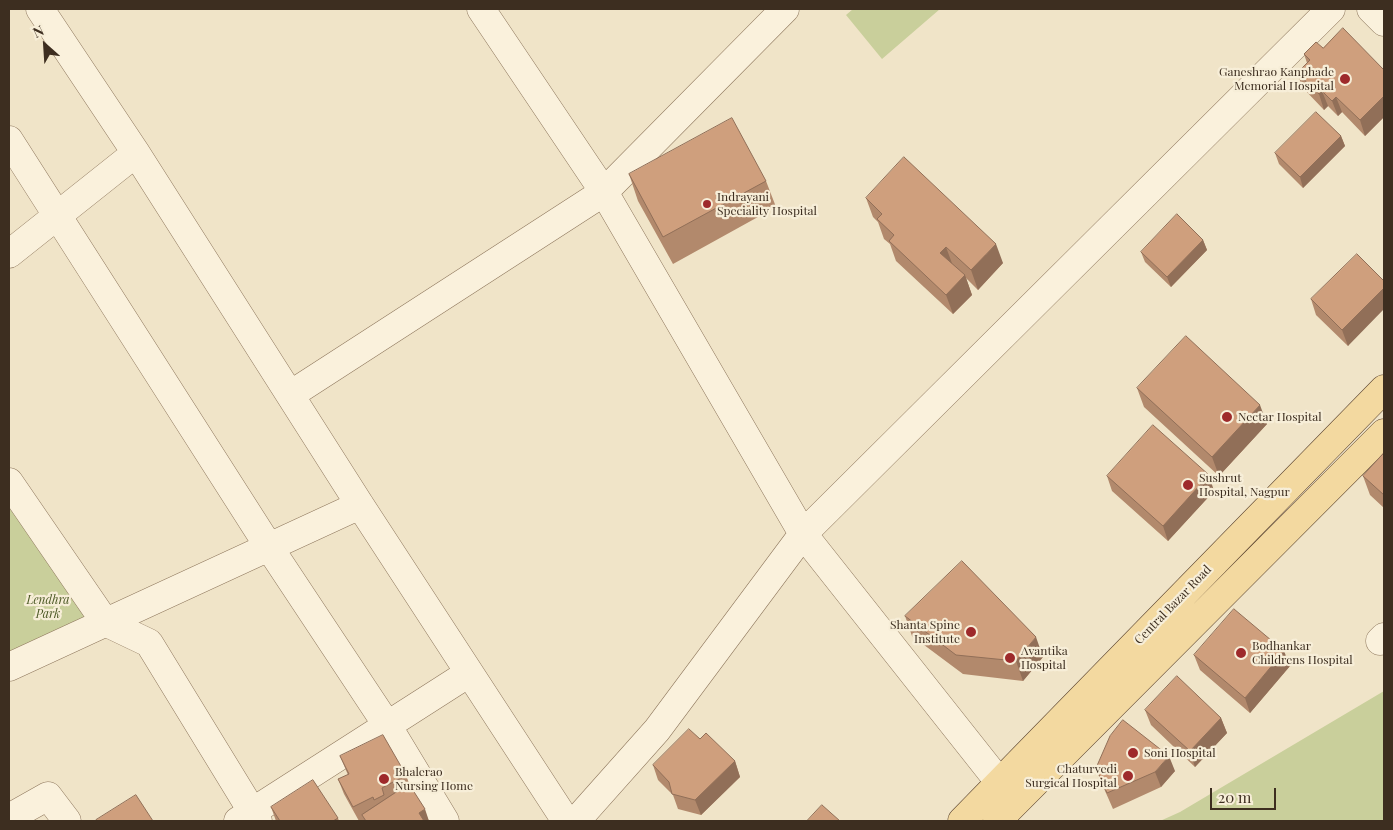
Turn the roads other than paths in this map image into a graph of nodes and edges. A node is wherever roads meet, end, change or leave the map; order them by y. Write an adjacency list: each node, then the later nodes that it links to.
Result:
1 (40, 9): 8 (street)
2 (481, 9): 9 (street)
3 (785, 9): 9 (street)
4 (1331, 9): 17 (street)
5 (1371, 9): 6 (street)
6 (1384, 22)
7 (9, 140): 10 (street)
8 (136, 153): 10 (street); 13 (street)
9 (604, 192): 13 (street); 17 (street)
10 (57, 215): 11 (street); 18 (street)
11 (9, 254)
12 (1384, 389): 23 (main road, Central Bazar Road)
13 (290, 395): 16 (street)
14 (1384, 432): 23 (main road, Central Bazar Road)
15 (9, 482): 19 (street)
16 (360, 505): 18 (street); 21 (street)
17 (803, 534): 23 (street); 29 (street)
18 (269, 547): 19 (street); 22 (street)
19 (105, 622): 20 (street); 25 (street)
20 (9, 666)
21 (469, 672): 22 (street); 28 (street)
22 (387, 725): 25 (street); 27 (street)
23 (1009, 791): 30 (main road, Central Bazar Road); 31 (main road, Central Bazar Road)
24 (9, 818): 26 (street)
25 (249, 818)
26 (67, 821)
27 (445, 821)
28 (566, 821)
29 (576, 821)
30 (962, 821)
31 (997, 821)

